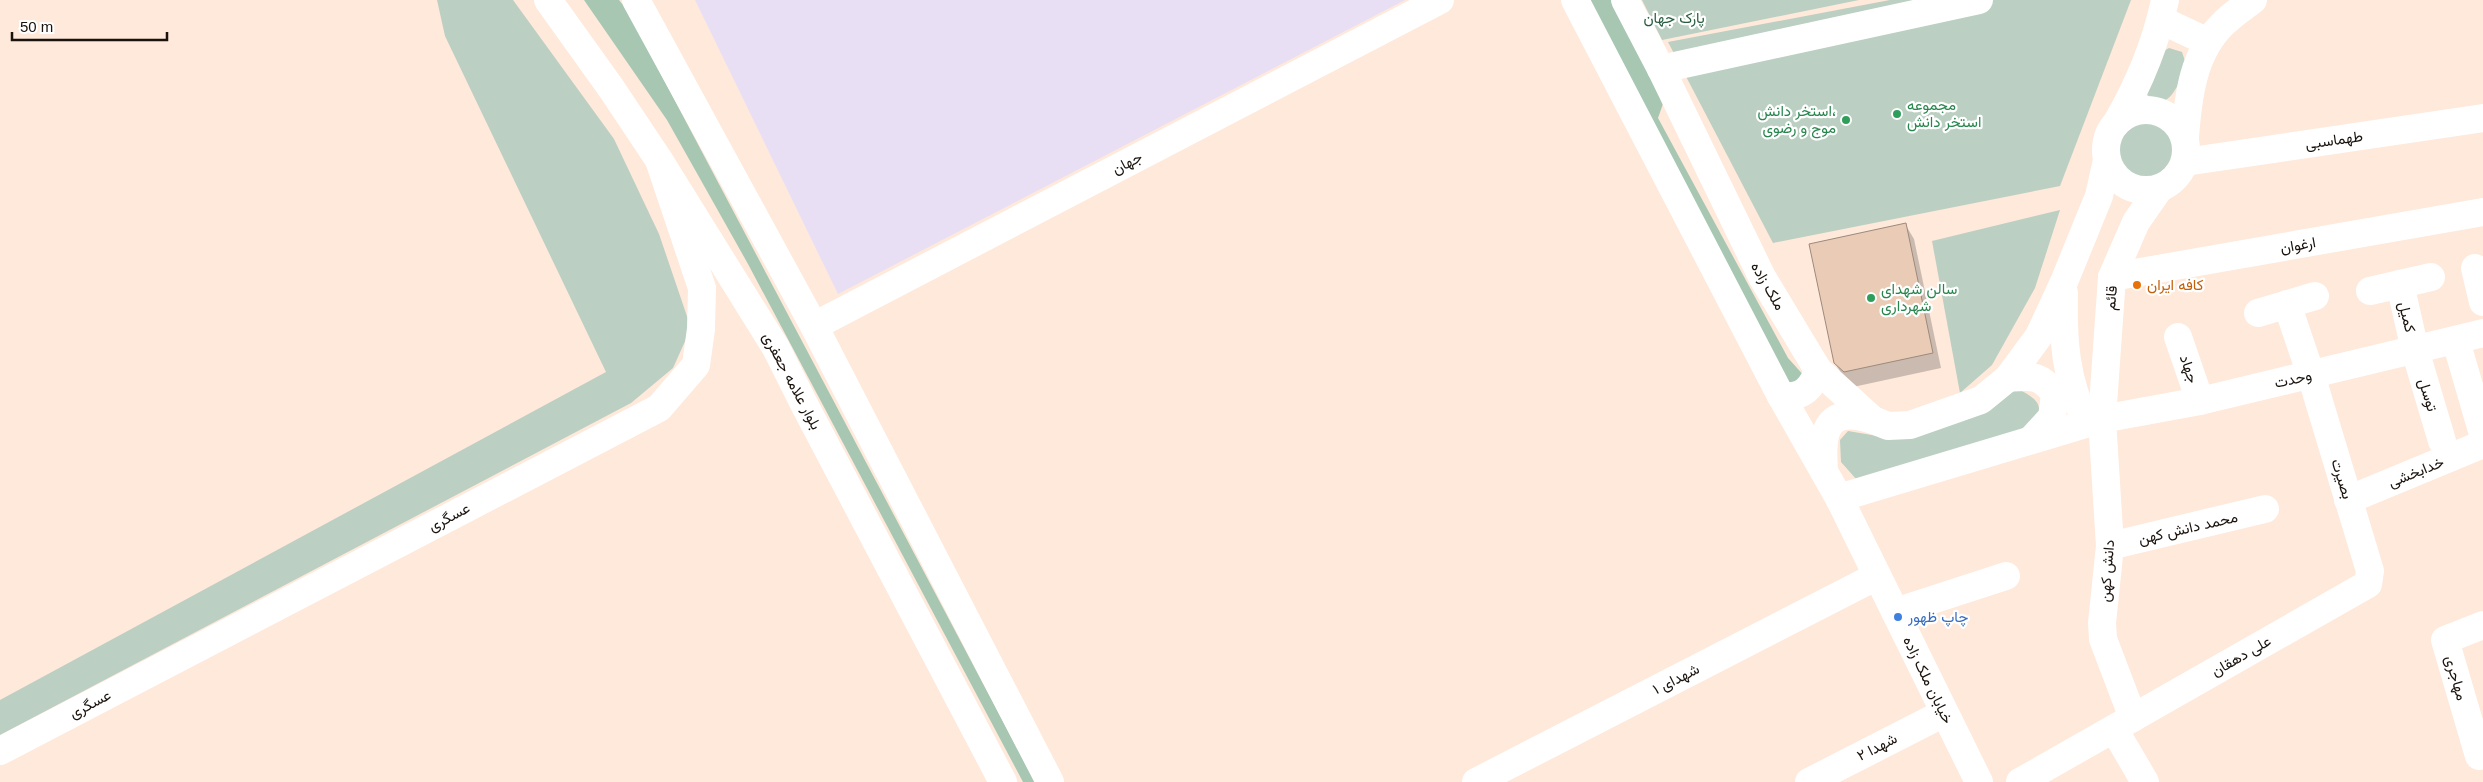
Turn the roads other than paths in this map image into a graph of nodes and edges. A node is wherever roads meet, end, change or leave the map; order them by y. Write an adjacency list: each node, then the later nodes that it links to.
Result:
1 (636, 0): 28 (main road)
2 (1440, 0): 28 (main road, جهان)
3 (1575, 0): 36 (main road)
4 (1625, 0): 10 (main road, ملک زاده)
5 (1979, 0): 10 (main road)
6 (2253, 0): 9 (main road)
7 (553, 5): 14 (main road, بلوار علامه جعفری)
8 (2163, 10): 9 (main road); 12 (main road)
9 (2208, 42): 13 (main road)
10 (1662, 69): 33 (main road, ملک زاده)
11 (2483, 118): 13 (main road, طهماسبی)
12 (2117, 122): 13 (main road); 15 (main road)
13 (2185, 150): 16 (main road)
14 (658, 160): 56 (main road, عسگری); 59 (main road, بلوار علامه جعفری)
15 (2107, 160): 16 (main road); 21 (main road)
16 (2159, 189): 19 (main road, قائم)
17 (2483, 212): 19 (main road, ارغوان)
18 (2475, 268): 25 (main road)
19 (2112, 277): 39 (main road, قائم)
20 (2431, 277): 22 (main road)
21 (2064, 282): 35 (main road); 39 (main road)
22 (2400, 284): 23 (main road); 32 (main road, کمیل)
23 (2370, 291)
24 (2315, 296): 26 (main road)
25 (2483, 302)
26 (2287, 304): 27 (main road); 34 (main road, بصیرت)
27 (2258, 313)
28 (814, 326): 60 (main road)
29 (2483, 333): 31 (main road, وحدت)
30 (2178, 337): 37 (main road, جهاد)
31 (2456, 341): 32 (main road, وحدت); 40 (main road)
32 (2415, 350): 34 (main road, وحدت); 42 (main road, توسل)
33 (1818, 370): 36 (main road); 38 (main road, ملک زاده)
34 (2311, 375): 37 (main road, وحدت); 46 (main road, بصیرت)
35 (2008, 378): 38 (main road, ملک زاده); 41 (main road)
36 (1781, 396): 44 (main road)
37 (2200, 401): 39 (main road, وحدت)
38 (1873, 420): 44 (main road)
39 (2094, 420): 41 (main road, وحدت); 48 (main road, دانش کهن)
40 (2483, 434)
41 (2031, 440): 45 (main road, وحدت)
42 (2442, 441)
43 (2483, 444): 46 (main road, خدابخشی)
44 (1824, 471): 45 (main road)
45 (1839, 498): 49 (main road, خیابان ملک زاده)
46 (2348, 500): 51 (main road, بصیرت)
47 (2265, 509): 48 (main road, محمد دانش کهن)
48 (2110, 546): 55 (main road, دانش کهن)
49 (1877, 576): 52 (main road, خیابان ملک زاده); 58 (main road, شهدای ۱)
50 (2006, 576): 52 (main road)
51 (2368, 584): 55 (main road, علی دهقان)
52 (1895, 612): 54 (main road, خیابان ملک زاده)
53 (2483, 625): 57 (main road, مهاجری)
54 (1944, 713): 62 (main road, شهدا ۲); 63 (main road, خیابان ملک زاده)
55 (2124, 723): 64 (main road, علی دهقان); 65 (main road, دانش کهن)
56 (0, 751)
57 (2479, 756)
58 (1518, 772): 61 (main road, شهدای ۱)
59 (1003, 782)
60 (1050, 782)
61 (1476, 782)
62 (1809, 782)
63 (1978, 782)
64 (2020, 782)
65 (2145, 782)

